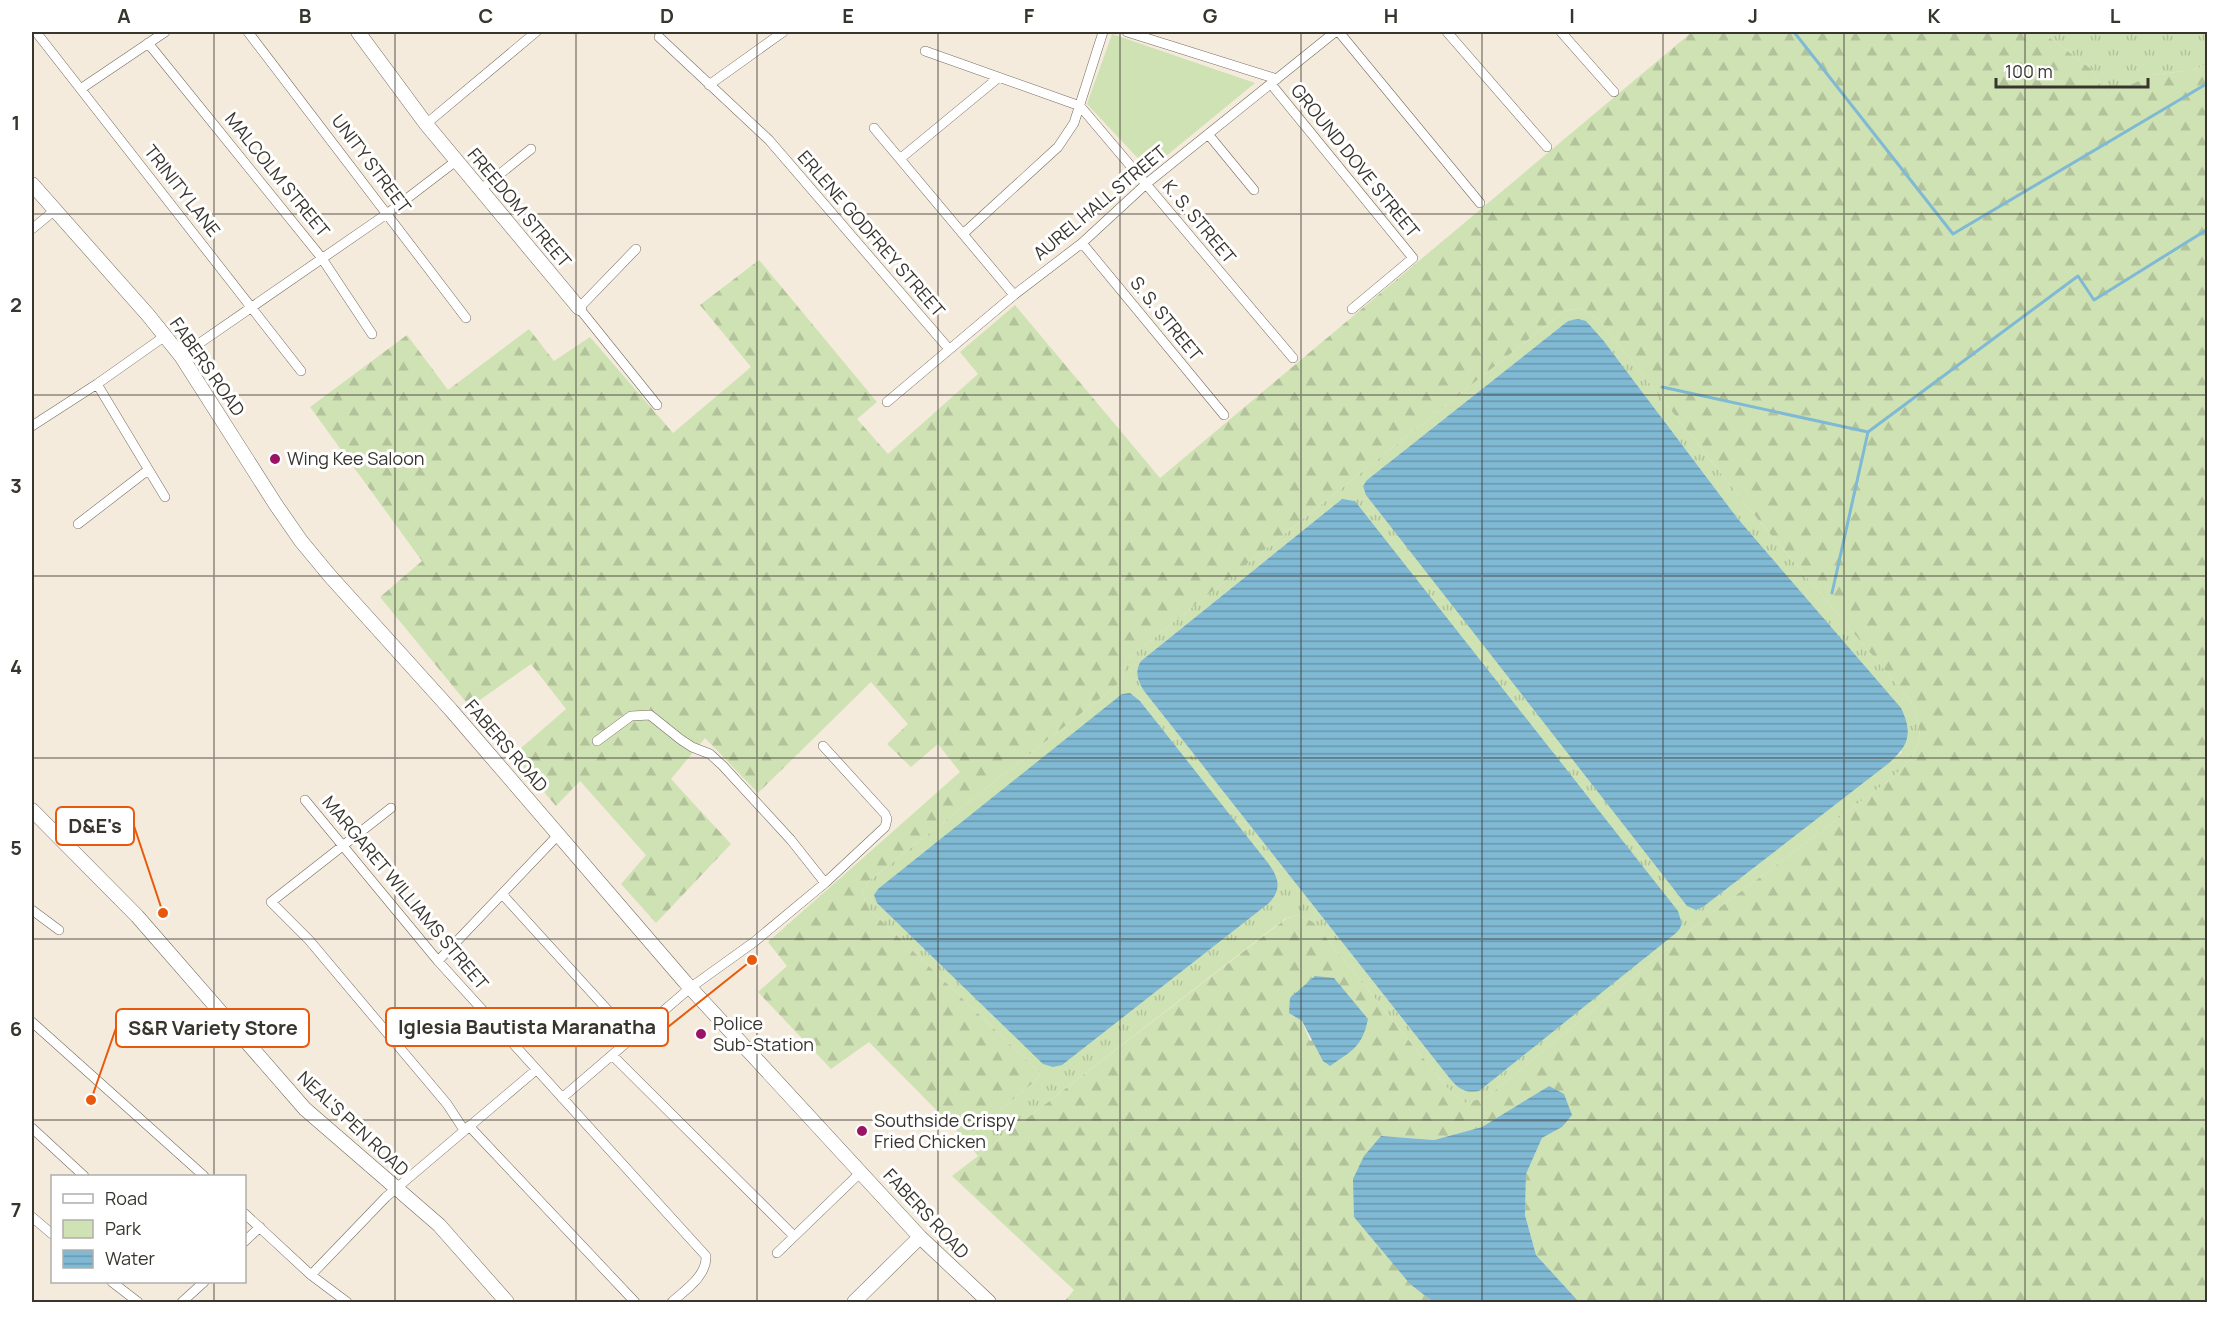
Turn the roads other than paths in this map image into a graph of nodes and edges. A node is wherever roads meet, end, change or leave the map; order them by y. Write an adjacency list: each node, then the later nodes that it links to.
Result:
1 (36, 32): 18 (street, TRINITY LANE)
2 (165, 32): 13 (street)
3 (248, 32): 34 (street, UNITY STREET)
4 (537, 32): 21 (street)
5 (783, 32): 17 (street)
6 (1103, 32): 20 (street)
7 (1127, 32): 16 (street, GROUND DOVE STREET)
8 (1337, 32): 16 (street, AUREL HALL STREET); 32 (street)
9 (1447, 32): 24 (street)
10 (1561, 32): 19 (street)
11 (364, 34): 21 (main road, FREEDOM STREET)
12 (658, 37): 17 (street, ERLENE GODFREY STREET)
13 (148, 43): 18 (street); 39 (street, MALCOLM STREET)
14 (925, 51): 15 (street)
15 (998, 78): 20 (street); 26 (street)
16 (1274, 81): 23 (street, AUREL HALL STREET); 43 (street, GROUND DOVE STREET)
17 (709, 85): 47 (street, ERLENE GODFREY STREET)
18 (82, 88): 41 (street, TRINITY LANE)
19 (1614, 92)
20 (1080, 106): 29 (street, K. S. STREET); 36 (street)
21 (426, 124): 27 (main road, FREEDOM STREET)
22 (874, 128): 26 (street)
23 (1208, 134): 29 (street, AUREL HALL STREET); 31 (street)
24 (1547, 147)
25 (531, 149): 30 (street)
26 (901, 158): 36 (street)
27 (456, 160): 30 (main road, FREEDOM STREET); 34 (street)
28 (32, 184): 33 (main road, FABERS ROAD)
29 (1146, 184): 37 (street, AUREL HALL STREET); 49 (street, K. S. STREET)
30 (480, 190): 42 (main road, FREEDOM STREET)
31 (1254, 190)
32 (1480, 203)
33 (55, 210): 35 (street); 46 (main road, FABERS ROAD)
34 (388, 213): 39 (street); 44 (street, UNITY STREET)
35 (32, 229)
36 (964, 233): 40 (street)
37 (1082, 243): 40 (street, AUREL HALL STREET); 54 (street, S. S. STREET)
38 (636, 249): 42 (street)
39 (321, 257): 41 (street); 45 (street, MALCOLM STREET)
40 (1014, 295): 47 (street, AUREL HALL STREET)
41 (252, 306): 48 (street); 50 (street, TRINITY LANE)
42 (579, 308): 53 (street, FREEDOM STREET)
43 (1352, 309)
44 (466, 318)
45 (372, 334)
46 (165, 336): 48 (main road, FABERS ROAD); 51 (street)
47 (949, 349): 52 (street, AUREL HALL STREET)
48 (181, 356): 64 (main road, FABERS ROAD)
49 (1293, 358)
50 (301, 370)
51 (97, 384): 55 (street); 56 (street)
52 (887, 402)
53 (657, 405)
54 (1224, 416)
55 (32, 426)
56 (148, 470): 57 (street); 58 (street)
57 (165, 497)
58 (78, 524)
59 (597, 741): 66 (street)
60 (823, 746): 66 (street)
61 (305, 800): 65 (street, MARGARET WILLIAMS STREET)
62 (391, 808): 65 (street)
63 (32, 810): 82 (main road, NEAL'S PEN ROAD)
64 (559, 834): 67 (street); 71 (main road, FABERS ROAD)
65 (343, 846): 70 (street, MARGARET WILLIAMS STREET); 78 (street)
66 (825, 883): 71 (street)
67 (502, 894): 70 (street); 73 (street)
68 (32, 910): 69 (street)
69 (59, 930)
70 (438, 961): 75 (street, MARGARET WILLIAMS STREET)
71 (690, 988): 73 (street); 79 (main road, FABERS ROAD)
72 (32, 1022): 81 (street)
73 (633, 1038): 74 (street)
74 (612, 1055): 76 (street); 87 (street)
75 (536, 1070): 76 (street, MARGARET WILLIAMS STREET); 78 (street)
76 (562, 1098): 99 (street, MARGARET WILLIAMS STREET)
77 (32, 1128): 80 (street)
78 (466, 1128): 82 (street); 98 (street)
79 (861, 1172): 87 (street); 88 (main road, FABERS ROAD)
80 (83, 1175)
81 (203, 1175)
82 (396, 1188): 91 (street); 97 (main road, NEAL'S PEN ROAD)
83 (246, 1215): 85 (street)
84 (32, 1217): 86 (street)
85 (260, 1227): 89 (street); 91 (street)
86 (51, 1233)
87 (793, 1235): 90 (street)
88 (920, 1237): 100 (main road); 101 (main road, FABERS ROAD)
89 (246, 1240)
90 (777, 1253)
91 (311, 1275): 96 (street)
92 (114, 1283): 94 (street)
93 (202, 1283): 95 (street)
94 (138, 1302)
95 (182, 1302)
96 (347, 1302)
97 (507, 1302)
98 (635, 1302)
99 (672, 1302)
100 (854, 1302)
101 (989, 1302)

